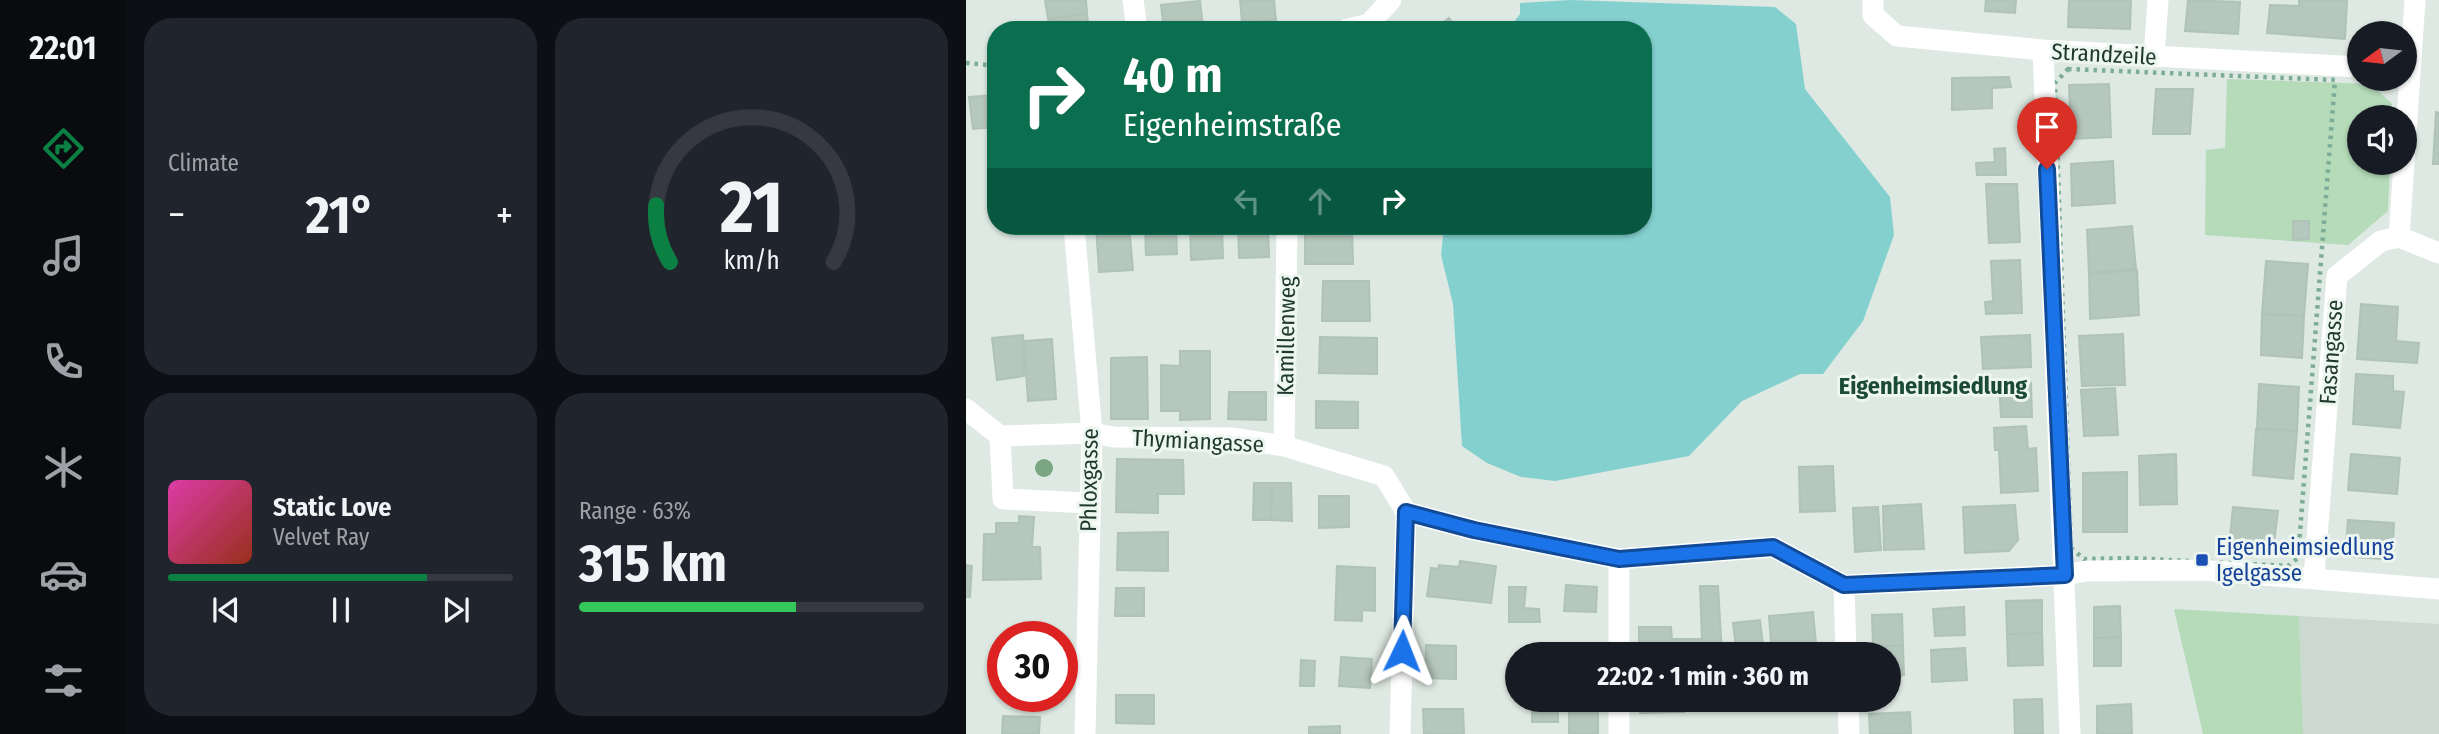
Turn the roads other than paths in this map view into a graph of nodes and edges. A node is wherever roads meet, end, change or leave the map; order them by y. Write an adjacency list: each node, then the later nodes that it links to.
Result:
1 (1133, 0): 6 (street)
2 (1391, 0): 7 (street)
3 (1873, 0): 9 (street, Strandzeile)
4 (2158, 0): 10 (street)
5 (2415, 0): 8 (street)
6 (1136, 21)
7 (1372, 21)
8 (2413, 21)
9 (2043, 50): 10 (street, Strandzeile); 24 (street)
10 (2154, 57): 11 (street, Strandzeile)
11 (2347, 66)
12 (2403, 175): 15 (street)
13 (1075, 235): 18 (street, Phloxgasse)
14 (1287, 235): 20 (street, Kamillenweg)
15 (2399, 237): 16 (street); 25 (street, Fasangasse)
16 (2439, 253)
17 (966, 409): 19 (street)
18 (1092, 433): 19 (street, Thymiangasse); 20 (street, Thymiangasse); 21 (street, Phloxgasse)
19 (1000, 436): 21 (street)
20 (1284, 446): 22 (street, Thymiangasse)
21 (1088, 503): 32 (street, Phloxgasse)
22 (1406, 512): 23 (street); 33 (street)
23 (1619, 559): 26 (street); 28 (street)
24 (2065, 575): 25 (street); 26 (street); 36 (street)
25 (2314, 577): 27 (street)
26 (1844, 585): 29 (street)
27 (2439, 589)
28 (1619, 642)
29 (1846, 642)
30 (1619, 712): 34 (street)
31 (1848, 712): 35 (street)
32 (1085, 734)
33 (1400, 734)
34 (1619, 734)
35 (1849, 734)
36 (2070, 734)

